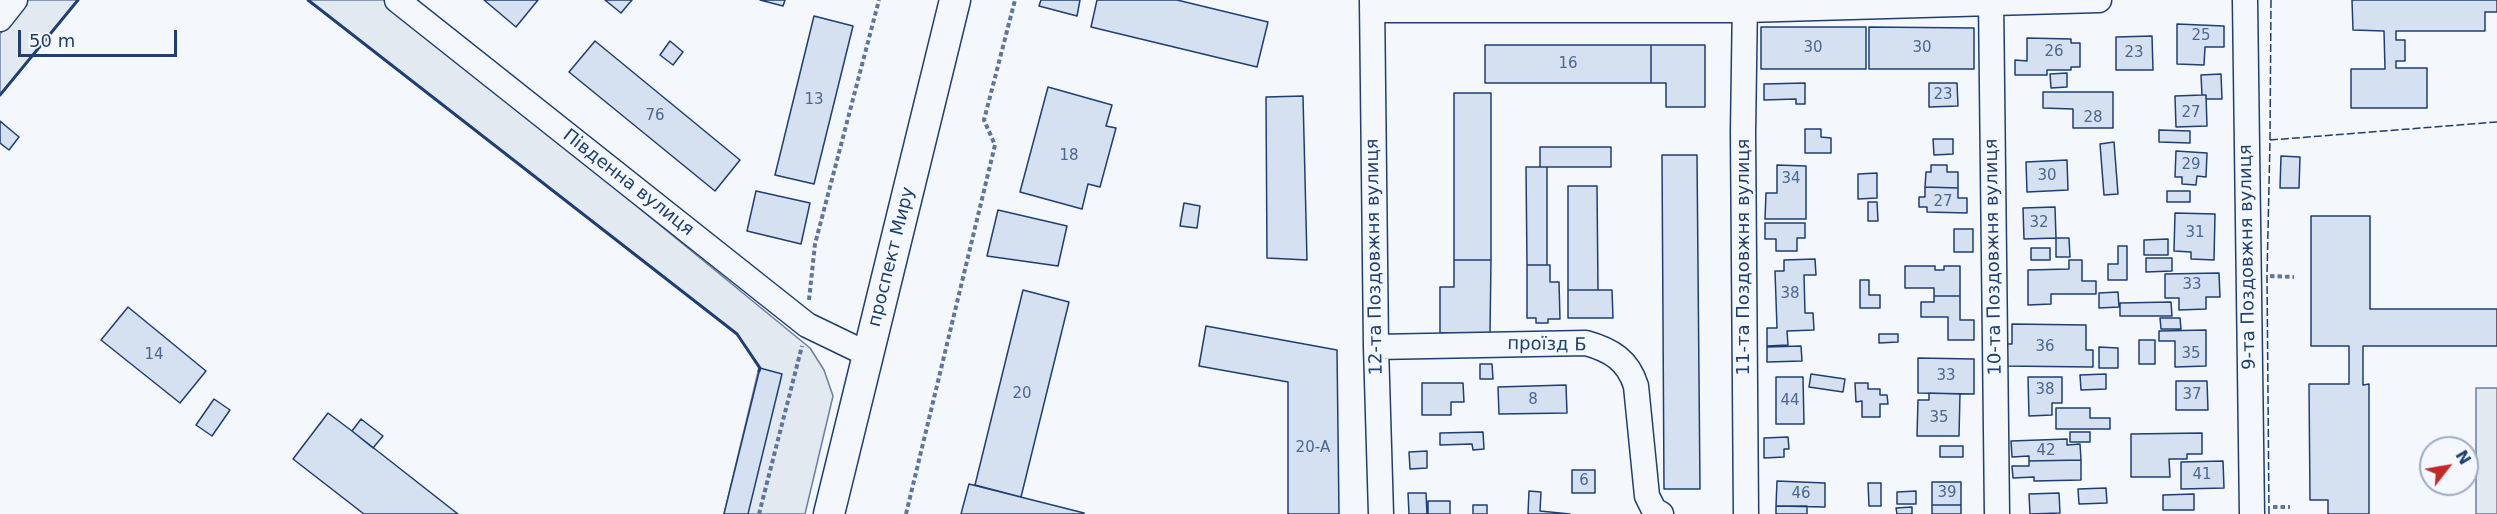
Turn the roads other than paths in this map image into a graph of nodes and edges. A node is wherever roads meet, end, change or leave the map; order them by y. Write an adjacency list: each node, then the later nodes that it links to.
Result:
1 (15, 0): 9 (street)
2 (398, 0): 11 (street, Південна вулиця)
3 (955, 0): 11 (main road, проспект Миру)
4 (2099, 0): 6 (street)
5 (2245, 0): 12 (street, 9-та Поздовжня вулиця)
6 (1991, 1): 8 (street); 17 (street, 10-та Поздовжня вулиця)
7 (1372, 5): 8 (street); 10 (street, 12-та Поздовжня вулиця)
8 (1745, 5): 16 (street, 11-та Поздовжня вулиця)
9 (0, 19)
10 (1376, 347): 14 (street, 12-та Поздовжня вулиця); 15 (street, проїзд Б)
11 (867, 354): 13 (main road, проспект Миру)
12 (2260, 510)
13 (829, 514)
14 (1381, 514)
15 (1660, 514)
16 (1746, 514)
17 (1997, 514)

